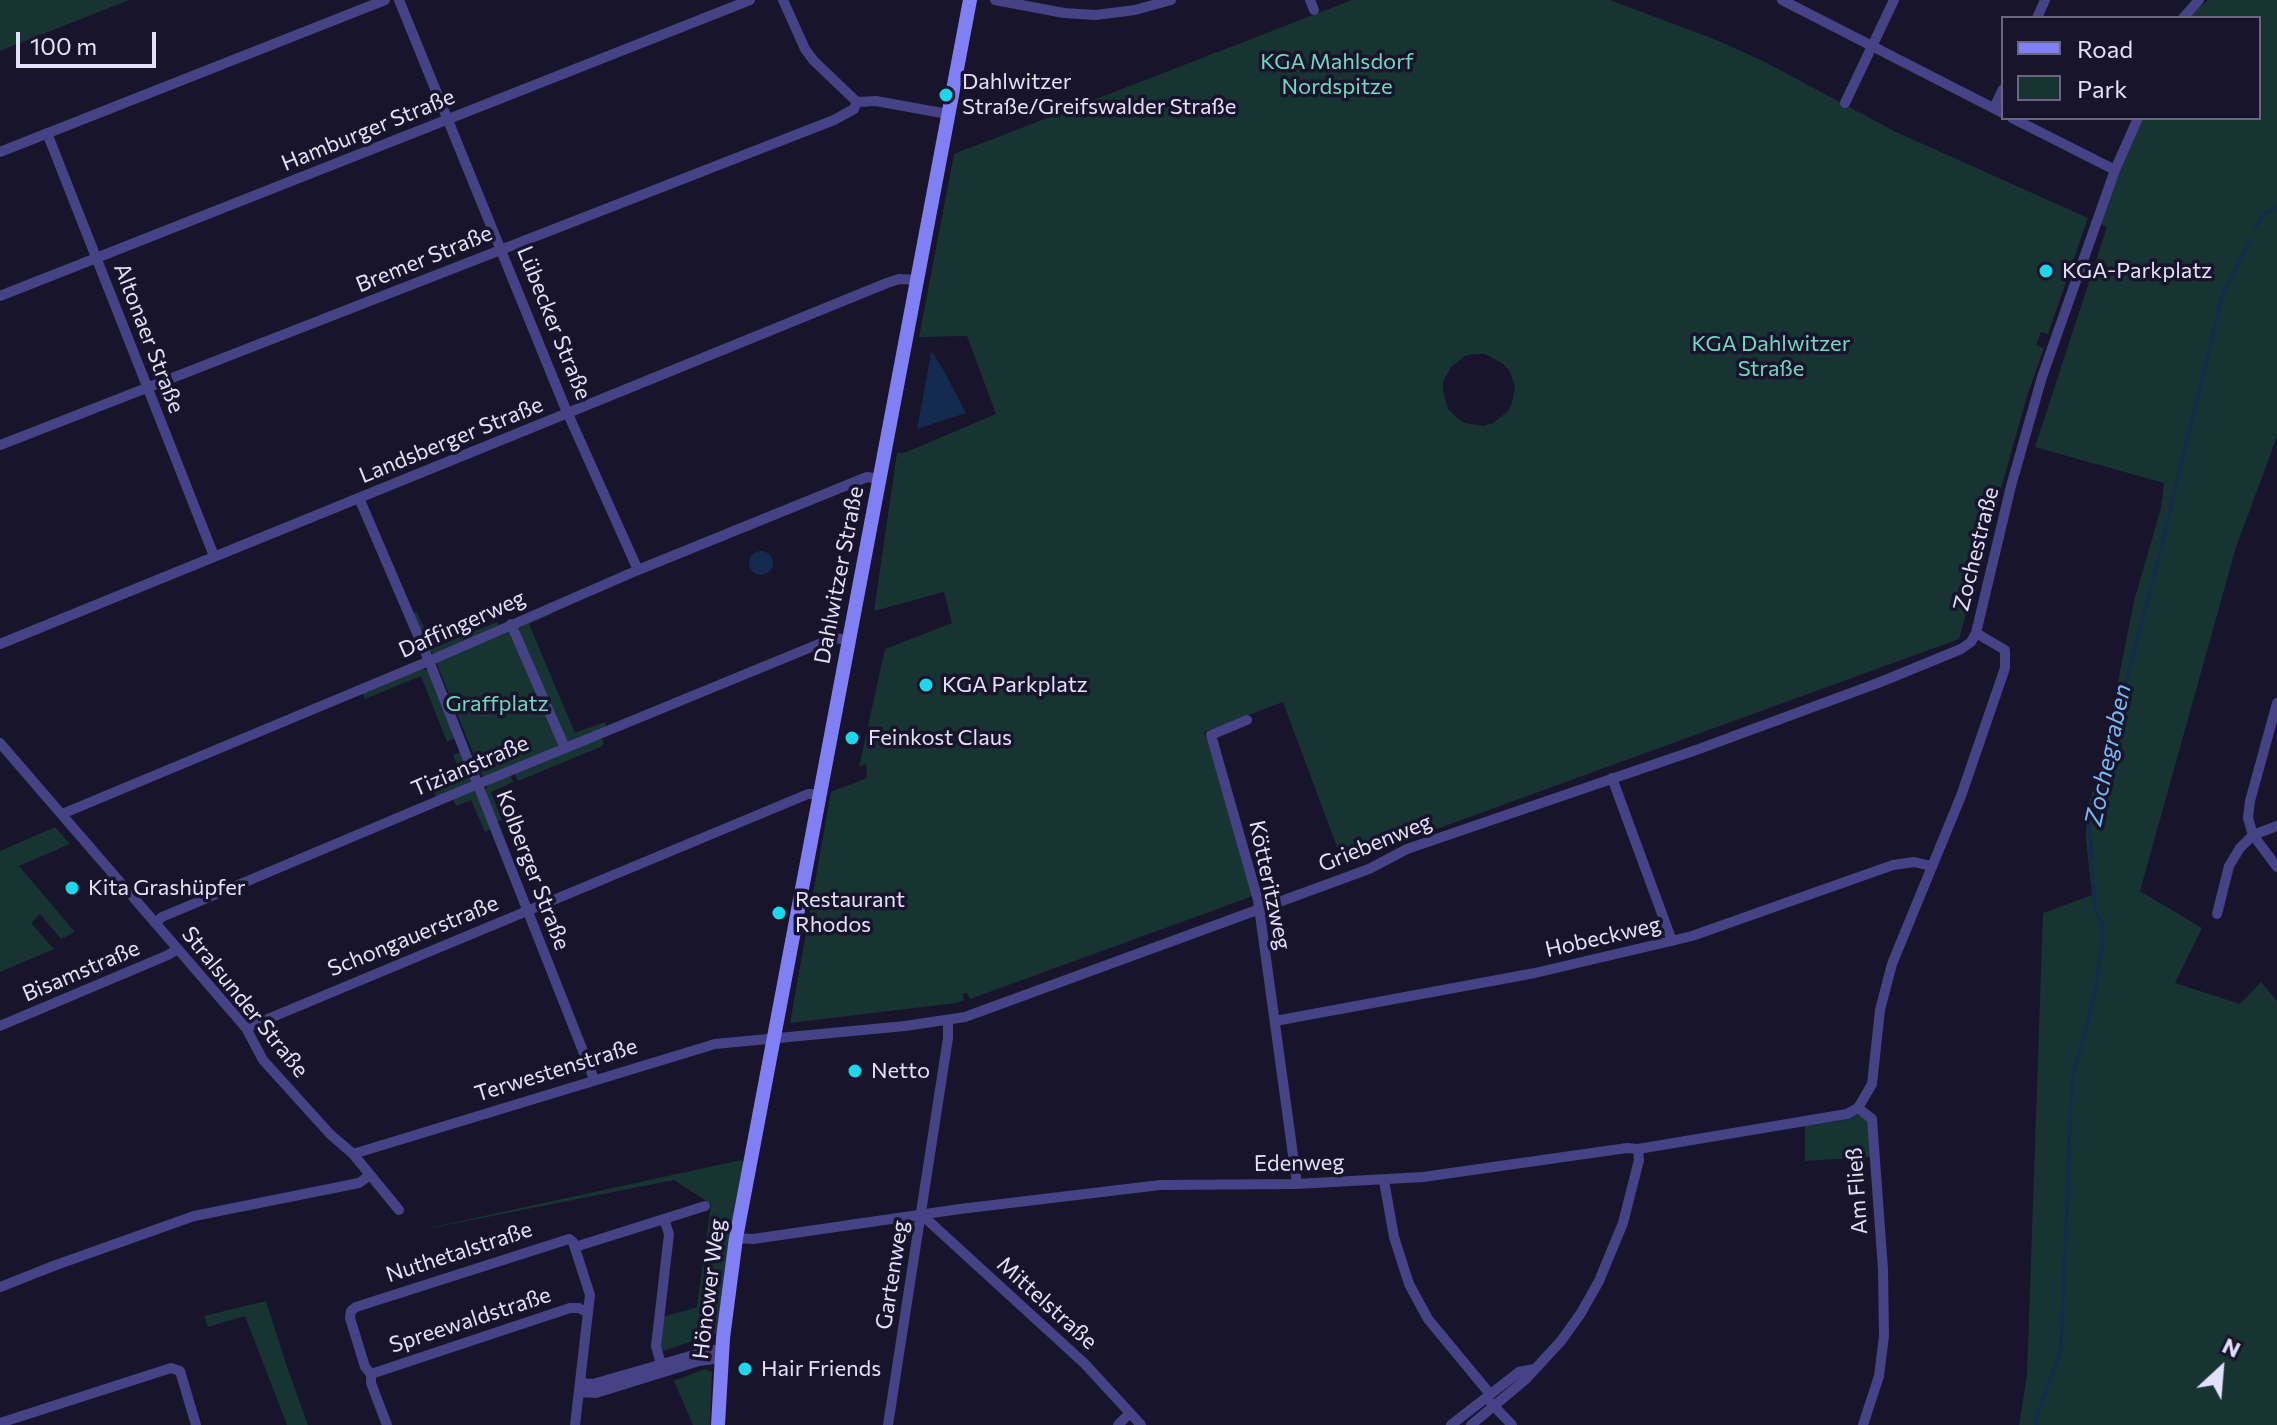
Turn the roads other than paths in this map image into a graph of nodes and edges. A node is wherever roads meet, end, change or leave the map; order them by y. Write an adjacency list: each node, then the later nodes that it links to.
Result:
1 (385, 0): 20 (street)
2 (399, 0): 17 (street, Lübecker Straße)
3 (750, 0): 17 (street, Hamburger Straße)
4 (783, 0): 13 (street)
5 (970, 0): 16 (main road, Dahlwitzer Straße)
6 (995, 0): 7 (street)
7 (1171, 0)
8 (1782, 0): 12 (street)
9 (1894, 0): 12 (street)
10 (2199, 0): 11 (street)
11 (2185, 16)
12 (1872, 45): 14 (street); 15 (street)
13 (857, 102): 16 (street); 23 (street, Bremer Straße)
14 (1845, 103)
15 (1998, 111)
16 (948, 114): 25 (main road, Dahlwitzer Straße)
17 (449, 119): 23 (street, Lübecker Straße); 24 (street, Hamburger Straße)
18 (2016, 120): 22 (street)
19 (2137, 120): 22 (street, Zochestraße)
20 (47, 133): 21 (street); 24 (street, Altonaer Straße)
21 (0, 152)
22 (2115, 170): 35 (street, Zochestraße)
23 (502, 248): 27 (street, Bremer Straße); 28 (street, Lübecker Straße)
24 (96, 258): 26 (street, Hamburger Straße); 27 (street, Altonaer Straße)
25 (917, 280): 28 (street, Landsberger Straße); 30 (main road, Dahlwitzer Straße)
26 (0, 296)
27 (146, 387): 29 (street, Bremer Straße); 32 (street, Altonaer Straße)
28 (569, 414): 31 (street, Landsberger Straße); 33 (street, Lübecker Straße)
29 (0, 445)
30 (880, 479): 33 (street, Daffingerweg); 36 (main road, Dahlwitzer Straße)
31 (359, 498): 32 (street, Landsberger Straße); 38 (street, Kolberger Straße)
32 (214, 556): 37 (street, Landsberger Straße)
33 (638, 570): 34 (street, Daffingerweg)
34 (511, 624): 38 (street, Daffingerweg); 42 (street)
35 (1976, 633): 43 (street, Griebenweg); 49 (street, Zochestraße)
36 (849, 640): 42 (street, Tizianstraße); 45 (main road, Dahlwitzer Straße)
37 (0, 644)
38 (429, 661): 44 (street, Kolberger Straße); 46 (street, Daffingerweg)
39 (2277, 703): 48 (street)
40 (1247, 720): 51 (street, Kötteritzweg)
41 (0, 743): 46 (street, Stralsunder Straße)
42 (565, 748): 44 (street, Tizianstraße)
43 (1612, 778): 51 (street, Griebenweg); 55 (street)
44 (478, 784): 52 (street, Kolberger Straße); 54 (street, Tizianstraße)
45 (819, 794): 52 (street, Schongauerstraße); 61 (main road, Dahlwitzer Straße)
46 (62, 814): 54 (street, Stralsunder Straße)
47 (2277, 826): 48 (street)
48 (2253, 835): 50 (street); 53 (street)
49 (1931, 866): 55 (street, Hobeckweg); 63 (street, Zochestraße)
50 (2277, 867)
51 (1258, 909): 57 (street, Griebenweg); 58 (street, Kötteritzweg)
52 (527, 911): 60 (street, Schongauerstraße); 62 (street, Kolberger Straße)
53 (2217, 914)
54 (155, 923): 56 (street, Stralsunder Straße)
55 (1672, 941): 58 (street, Hobeckweg)
56 (176, 950): 59 (street, Bisamstraße); 60 (street, Stralsunder Straße)
57 (948, 1021): 61 (street, Griebenweg); 72 (street, Gartenweg)
58 (1275, 1021): 69 (street, Kötteritzweg)
59 (0, 1026)
60 (246, 1028): 65 (street, Stralsunder Straße)
61 (773, 1039): 62 (street, Terwestenstraße); 66 (main road, Dahlwitzer Straße)
62 (594, 1079): 65 (street, Terwestenstraße)
63 (1858, 1108): 64 (street, Edenweg); 95 (street, Am Fließ)
64 (1638, 1149): 68 (street, Edenweg); 82 (street)
65 (353, 1154): 67 (street, Stralsunder Straße)
66 (751, 1158): 74 (main road, Hönower Weg)
67 (370, 1175): 71 (street, Stralsunder Straße); 76 (street)
68 (1384, 1181): 69 (street, Edenweg); 82 (street)
69 (1297, 1184): 72 (street, Edenweg)
70 (705, 1206): 73 (street)
71 (399, 1210)
72 (922, 1215): 74 (street, Edenweg); 83 (street, Mittelstraße); 89 (street, Gartenweg)
73 (664, 1219): 75 (street); 79 (street)
74 (736, 1238): 78 (main road, Hönower Weg)
75 (575, 1247): 77 (street); 80 (street, Nuthetalstraße)
76 (0, 1287)
77 (588, 1313): 80 (street, Spreewaldstraße); 81 (street)
78 (722, 1354): 79 (street); 81 (street); 88 (main road, Hönower Weg)
79 (661, 1364): 81 (street)
80 (371, 1374): 86 (street, Spreewaldstraße)
81 (580, 1387): 87 (street)
82 (1490, 1399): 92 (street); 93 (street); 94 (street)
83 (1130, 1413): 90 (street); 91 (street, Mittelstraße)
84 (0, 1423): 85 (street)
85 (196, 1425)
86 (387, 1425)
87 (575, 1425)
88 (718, 1425)
89 (888, 1425)
90 (1118, 1425)
91 (1141, 1425)
92 (1451, 1425)
93 (1471, 1425)
94 (1512, 1425)
95 (1863, 1425)

